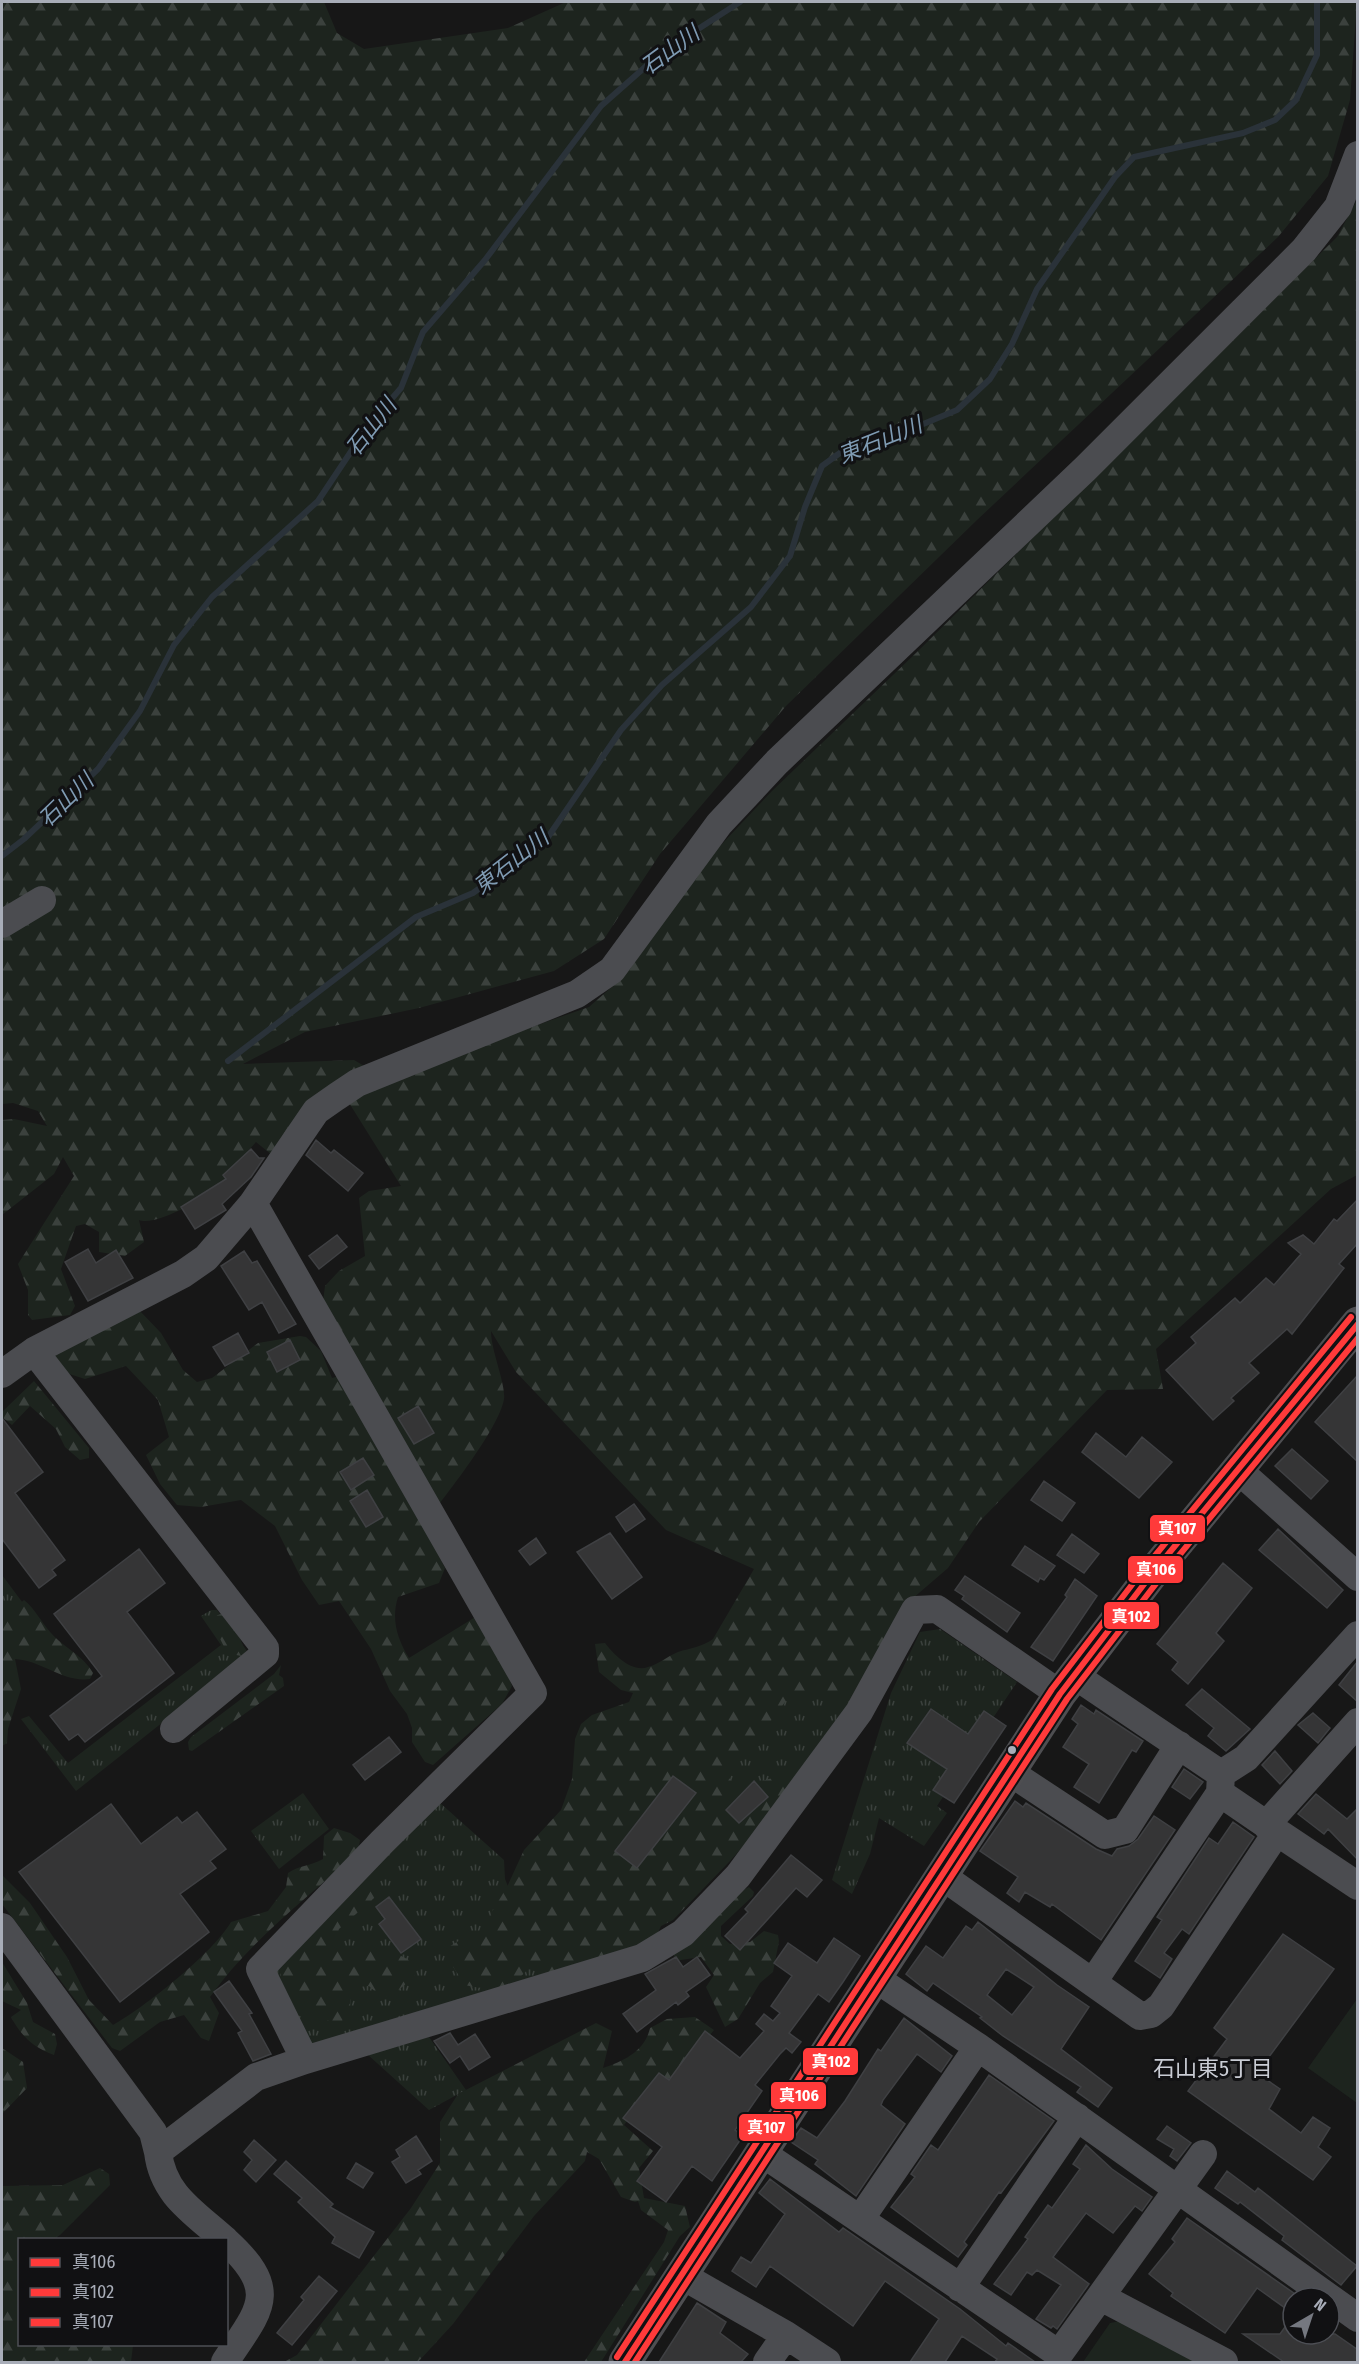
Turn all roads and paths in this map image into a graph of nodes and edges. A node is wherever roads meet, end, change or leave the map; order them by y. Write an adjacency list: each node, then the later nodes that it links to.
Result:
1 (1358, 155): 4 (street)
2 (42, 900): 3 (street)
3 (2, 924)
4 (253, 1203): 6 (street); 24 (street)
5 (1358, 1323): 8 (highway)
6 (34, 1351): 7 (street); 13 (street)
7 (2, 1374)
8 (1238, 1470): 9 (street); 11 (highway)
9 (1358, 1577)
10 (1358, 1635): 16 (street)
11 (1067, 1684): 14 (street); 15 (highway); 24 (street)
12 (1358, 1722): 17 (street)
13 (174, 1728)
14 (1179, 1745): 15 (street); 16 (street)
15 (1008, 1771): 18 (highway)
16 (1220, 1784): 17 (street); 22 (street)
17 (1271, 1828): 19 (street); 22 (street)
18 (942, 1876): 21 (highway); 22 (street)
19 (1358, 1886)
20 (2, 1927): 26 (street)
21 (875, 1978): 23 (street); 27 (highway)
22 (1093, 1982)
23 (978, 2047): 25 (street); 30 (street)
24 (306, 2060): 26 (street)
25 (1077, 2117): 29 (street); 34 (street)
26 (158, 2152): 31 (street)
27 (762, 2153): 30 (street); 33 (highway)
28 (1203, 2154): 29 (street)
29 (1179, 2190): 35 (street); 36 (street)
30 (861, 2218): 34 (street)
31 (224, 2238)
32 (228, 2242): 38 (street)
33 (681, 2275): 37 (street); 39 (highway)
34 (960, 2288): 35 (street)
35 (1101, 2297): 42 (street)
36 (1358, 2318)
37 (786, 2335): 40 (street); 41 (street)
38 (225, 2362)
39 (625, 2362)
40 (767, 2362)
41 (827, 2362)
42 (1224, 2362)

